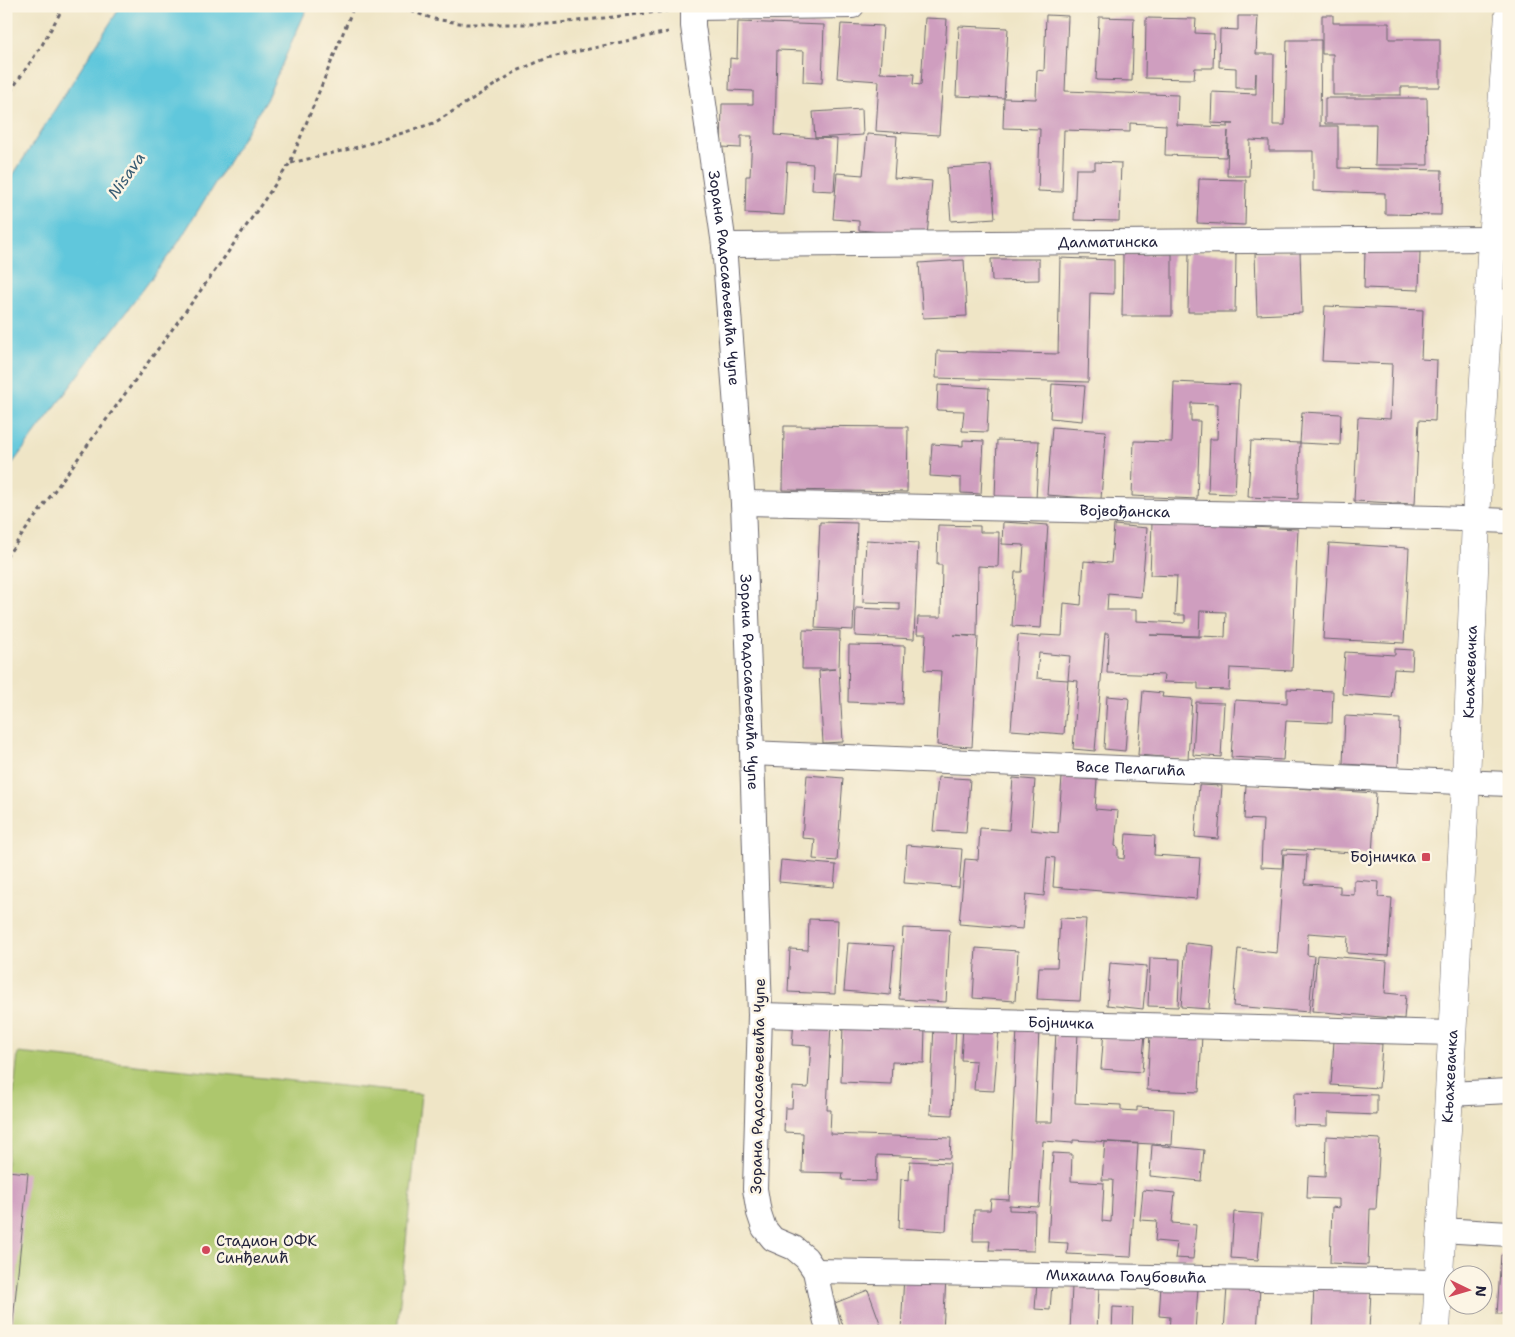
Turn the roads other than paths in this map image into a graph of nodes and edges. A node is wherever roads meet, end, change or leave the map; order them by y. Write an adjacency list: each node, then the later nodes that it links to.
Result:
1 (852, 6): 2 (street)
2 (694, 14): 6 (street, Зорана Радосављевића Чупе)
3 (1509, 14): 4 (main road, Књажевачка)
4 (1505, 132): 5 (main road, Књажевачка)
5 (1492, 238): 6 (street, Далматинска); 7 (main road, Књажевачка)
6 (724, 245): 8 (street, Зорана Радосављевића Чупе)
7 (1499, 301): 9 (main road, Књажевачка)
8 (743, 503): 9 (street, Војвођанска); 11 (street, Зорана Радосављевића Чупе)
9 (1476, 519): 10 (street, Војвођанска); 12 (main road, Књажевачка)
10 (1509, 521)
11 (752, 753): 12 (street, Васе Пелагића); 14 (street, Зорана Радосављевића Чупе)
12 (1466, 782): 13 (street, Васе Пелагића); 15 (main road, Књажевачка)
13 (1509, 784)
14 (760, 1014): 15 (street, Бојничка); 20 (street, Зорана Радосављевића Чупе)
15 (1452, 1033): 17 (main road, Књажевачка)
16 (1509, 1091): 17 (street)
17 (1449, 1094): 18 (main road, Књажевачка)
18 (1441, 1230): 19 (street); 21 (main road, Књажевачка)
19 (1509, 1234)
20 (815, 1271): 21 (street, Михаила Голубовића); 22 (street, Зорана Радосављевића Чупе)
21 (1438, 1282): 23 (main road, Књажевачка)
22 (828, 1331)
23 (1436, 1331)

